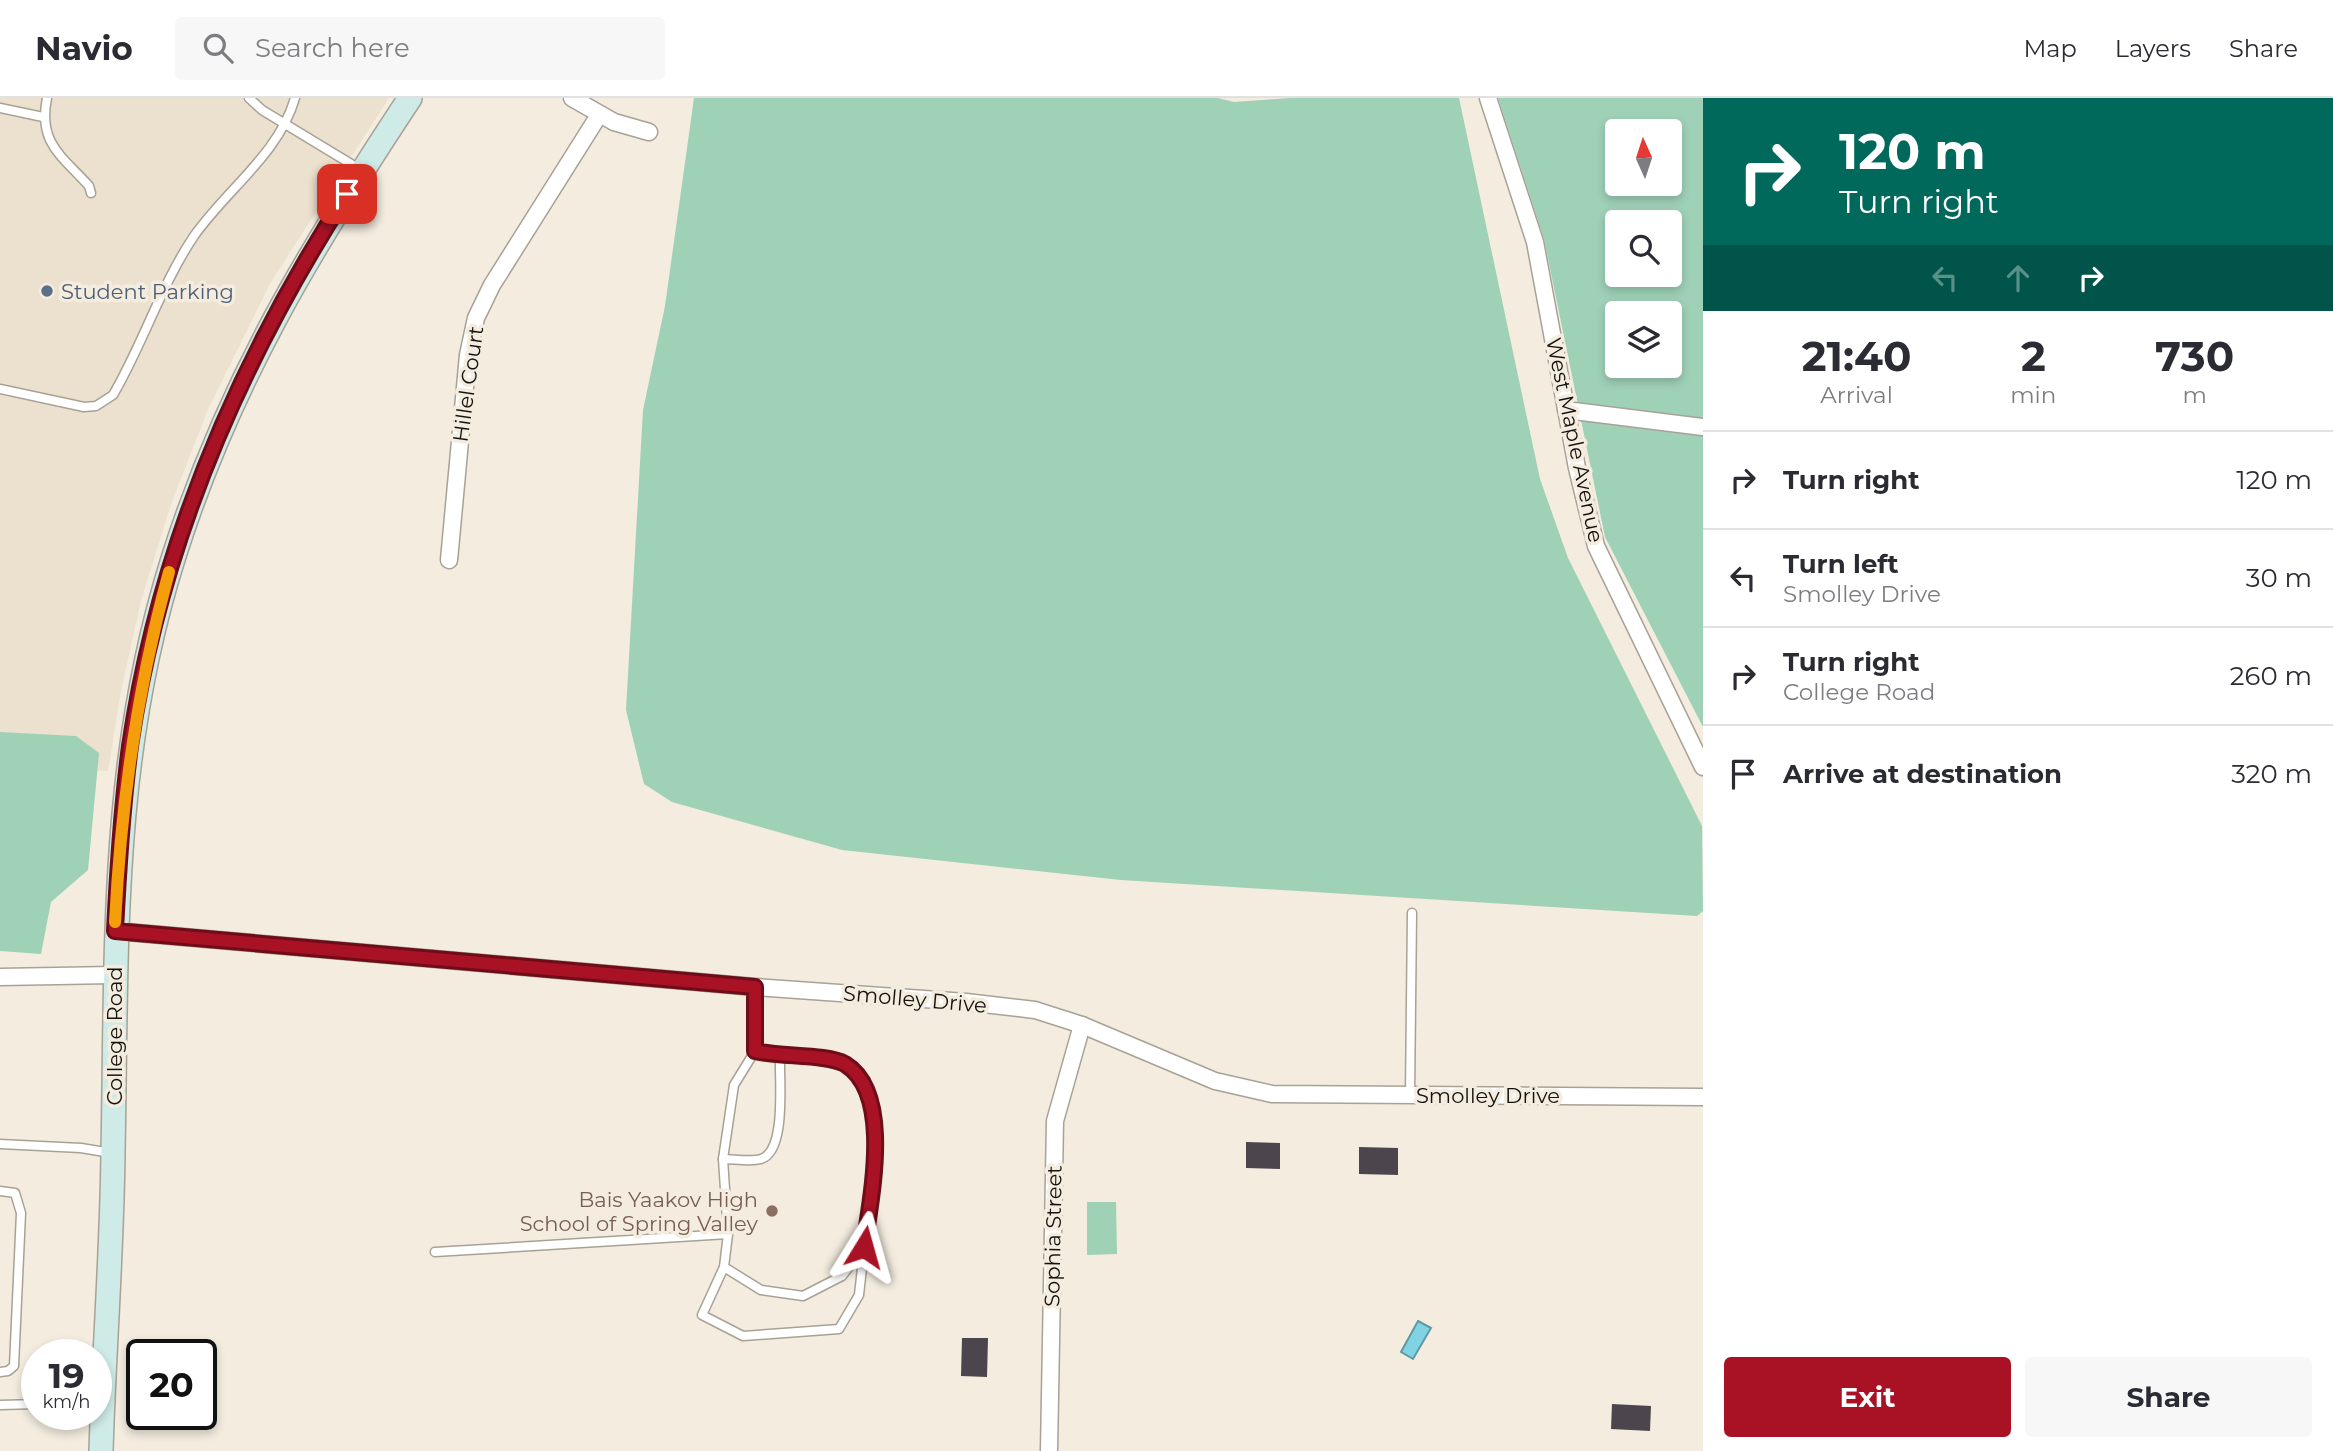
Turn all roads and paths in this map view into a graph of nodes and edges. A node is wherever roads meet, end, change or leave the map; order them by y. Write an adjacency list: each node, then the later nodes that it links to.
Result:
1 (47, 98): 9 (lane)
2 (249, 98): 10 (lane)
3 (295, 98): 10 (lane)
4 (410, 98): 12 (street, College Road)
5 (572, 98): 8 (street)
6 (1488, 98): 15 (street, West Maple Avenue)
7 (0, 108): 9 (lane)
8 (599, 115): 11 (street); 17 (street, Hillel Court)
9 (43, 117): 13 (lane)
10 (286, 125): 12 (lane); 14 (lane)
11 (649, 132)
12 (362, 170): 20 (street, College Road)
13 (91, 193)
14 (0, 389)
15 (1566, 410): 16 (street); 18 (street, West Maple Avenue)
16 (1703, 427)
17 (449, 560)
18 (1703, 768)
19 (1412, 913): 27 (lane)
20 (115, 931): 21 (street, College Road); 23 (street, Smolley Drive)
21 (113, 975): 22 (street); 30 (street, College Road)
22 (0, 977)
23 (755, 987): 24 (street, Smolley Drive); 25 (lane)
24 (1082, 1026): 27 (street, Smolley Drive); 43 (street, Sophia Street)
25 (755, 1051): 26 (lane); 31 (lane)
26 (780, 1057): 31 (lane); 34 (lane)
27 (1410, 1095): 28 (street, Smolley Drive)
28 (1703, 1097)
29 (0, 1144): 30 (lane)
30 (114, 1154): 37 (street, College Road)
31 (723, 1159): 33 (lane)
32 (0, 1191): 38 (lane)
33 (728, 1234): 35 (lane); 36 (lane)
34 (864, 1247): 36 (lane); 36 (lane)
35 (435, 1252)
36 (724, 1267)
37 (103, 1339)
38 (0, 1372)
39 (21, 1404): 40 (lane)
40 (0, 1405)
41 (100, 1430): 42 (street, College Road)
42 (101, 1451)
43 (1049, 1451)

